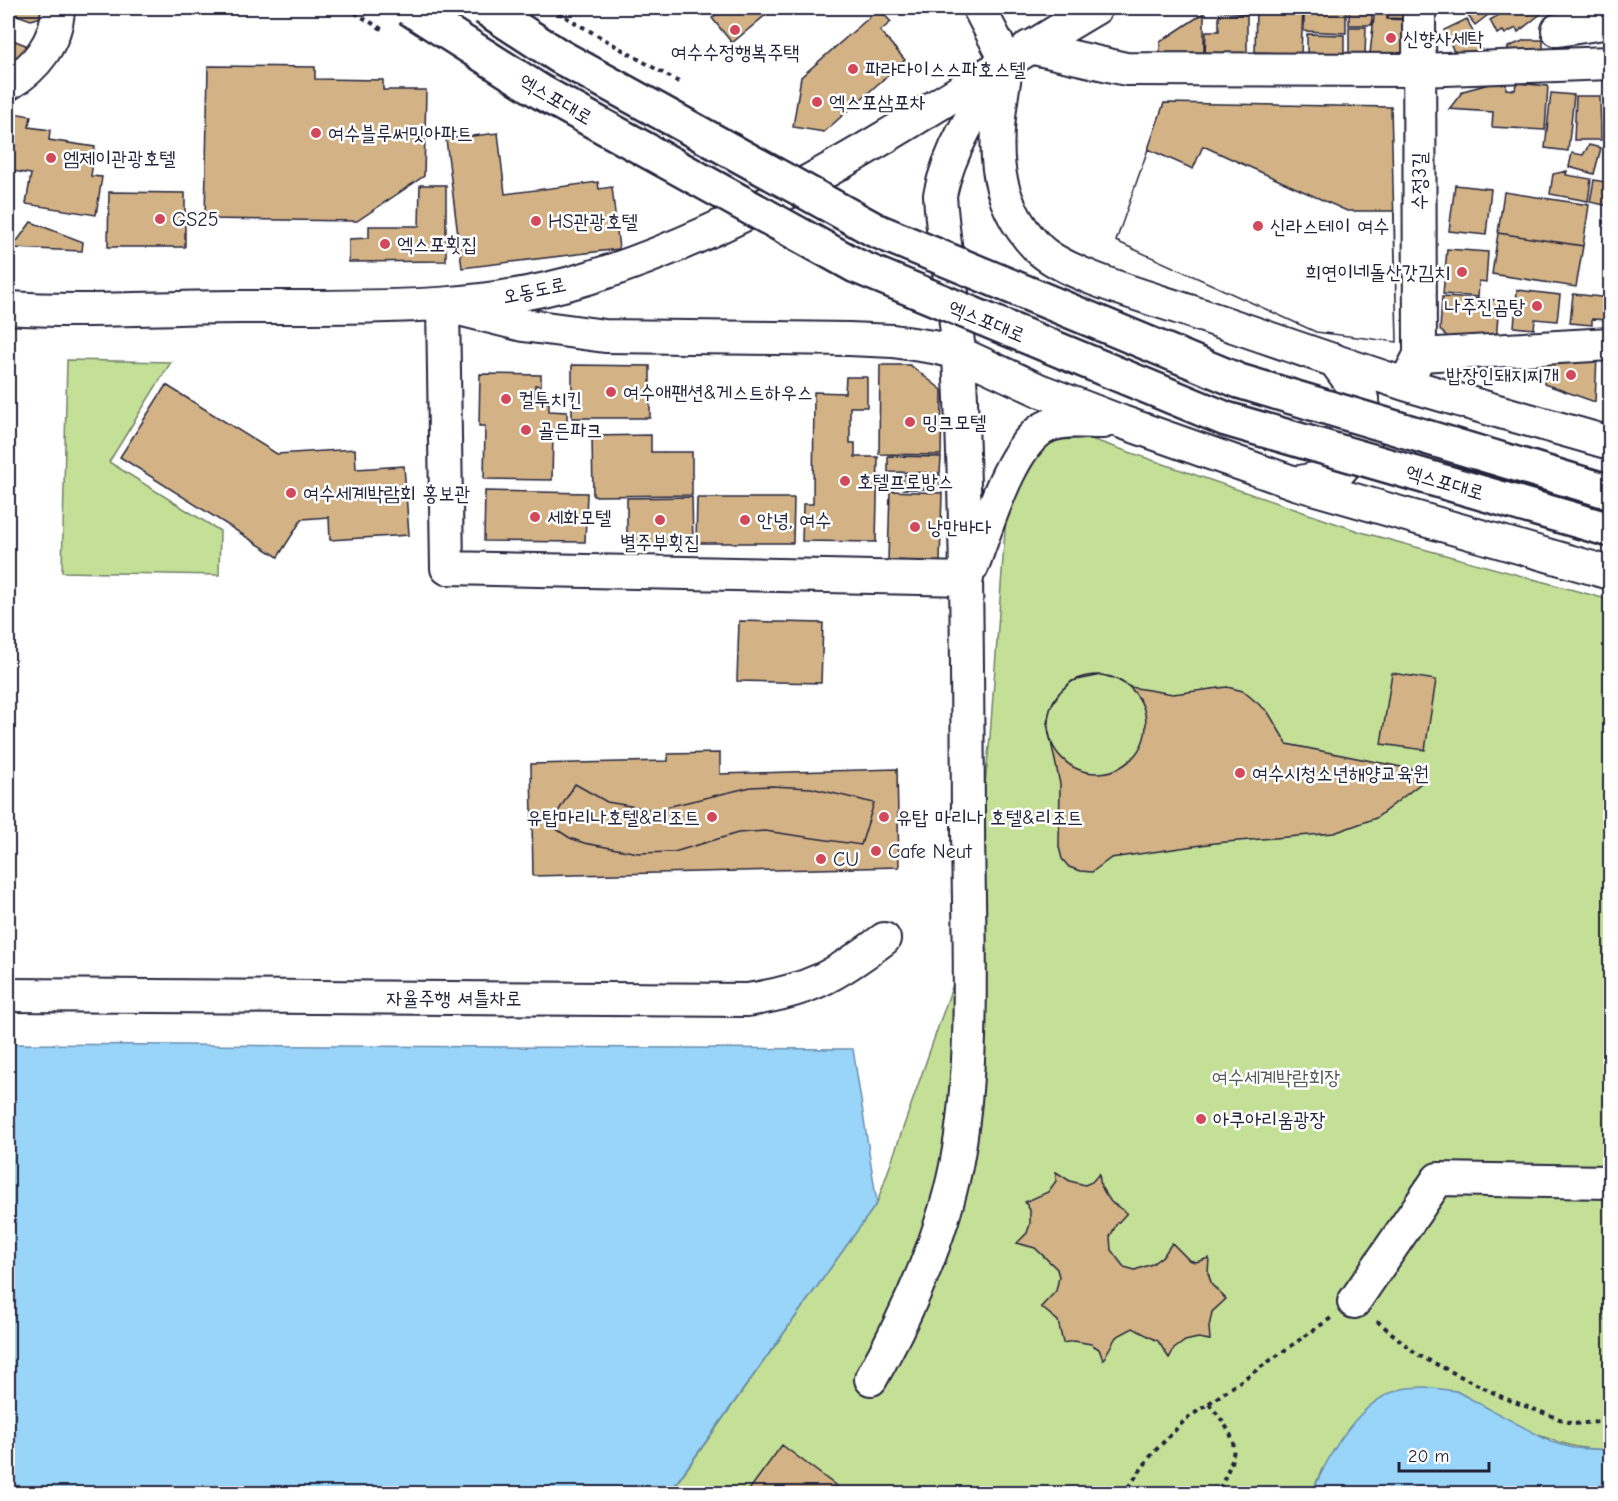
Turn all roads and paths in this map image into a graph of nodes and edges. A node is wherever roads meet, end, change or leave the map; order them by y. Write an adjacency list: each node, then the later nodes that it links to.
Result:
1 (58, 8): 12 (street)
2 (410, 8): 24 (main road, 엑스포대로, bridge)
3 (485, 8): 23 (main road, 엑스포대로, bridge)
4 (979, 8): 9 (street)
5 (1096, 8): 9 (street, 오동도로)
6 (1419, 8): 11 (street, 수정3길)
7 (1611, 22): 8 (street)
8 (1558, 30)
9 (1018, 54): 11 (street); 13 (street, 오동도로); 16 (street, 오동도로); 18 (street)
10 (1605, 66): 11 (street)
11 (1419, 70): 17 (street, 수정3길)
12 (8, 84)
13 (443, 305): 14 (street, 오동도로); 16 (street); 26 (street)
14 (8, 308)
15 (1611, 344): 17 (street)
16 (959, 353): 20 (street); 26 (street, 오동도로)
17 (1420, 355): 19 (street, 수정3길)
18 (1334, 360): 19 (street); 22 (street)
19 (1405, 384): 21 (street)
20 (1122, 422): 22 (street); 26 (street)
21 (1611, 443)
22 (1295, 483): 25 (street)
23 (1611, 492)
24 (1611, 530)
25 (1611, 573)
26 (967, 579): 31 (street, 오동도로)
27 (884, 939): 28 (street, 자율주행 셔틀차로)
28 (8, 995)
29 (1611, 1182): 30 (street)
30 (1354, 1302): 32 (path); 33 (path)
31 (871, 1379)
32 (1209, 1404): 34 (path); 35 (path)
33 (1611, 1421)
34 (1123, 1494)
35 (1217, 1494)

